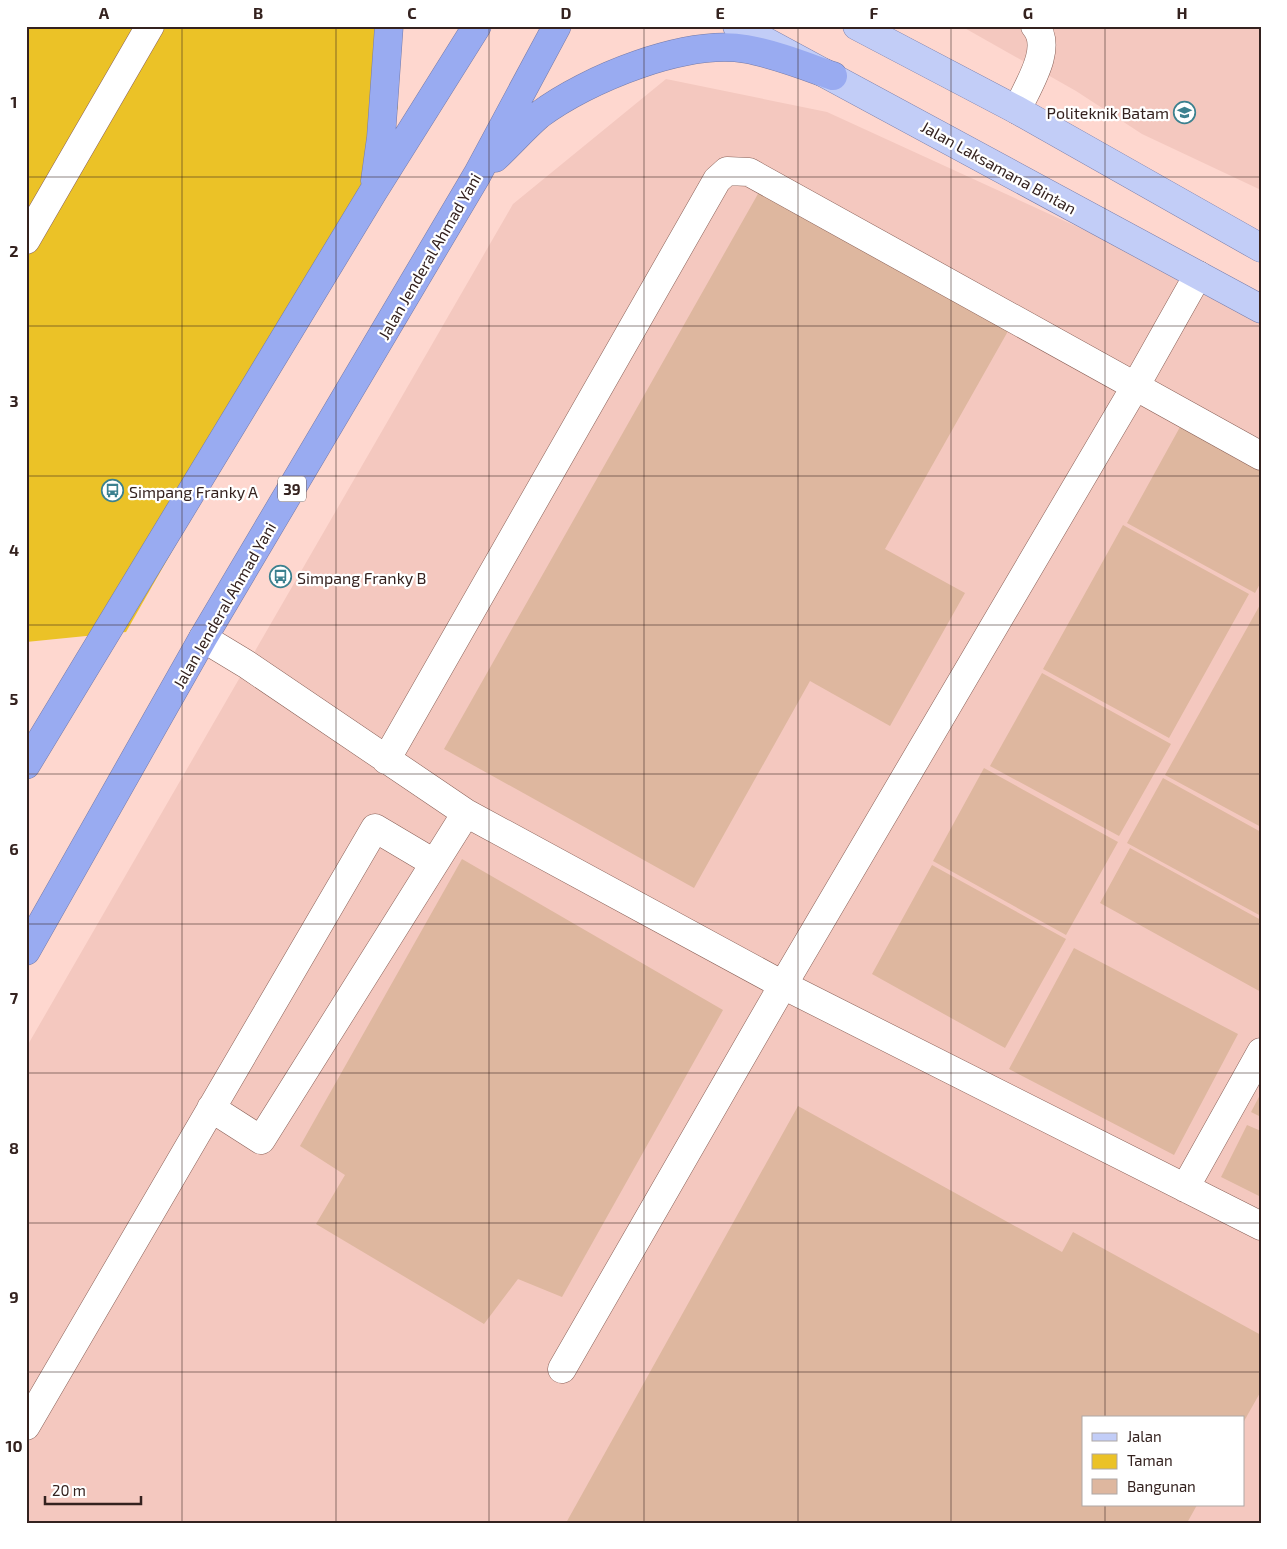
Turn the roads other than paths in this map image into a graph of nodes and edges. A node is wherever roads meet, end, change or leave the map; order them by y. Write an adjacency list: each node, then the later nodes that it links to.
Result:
1 (150, 26): 12 (lane)
2 (388, 26): 11 (highway)
3 (478, 26): 11 (highway)
4 (558, 26): 10 (highway, Jalan Jenderal Ahmad Yani / 39)
5 (737, 26): 8 (main road, Jalan Laksamana Bintan)
6 (857, 26): 9 (main road)
7 (1035, 26): 9 (lane)
8 (833, 76): 10 (highway); 14 (main road, Jalan Laksamana Bintan)
9 (1017, 110): 13 (main road)
10 (477, 175): 18 (highway, Jalan Jenderal Ahmad Yani / 39)
11 (373, 192): 20 (highway)
12 (26, 240)
13 (1261, 248)
14 (1198, 275): 15 (main road, Jalan Laksamana Bintan); 16 (lane)
15 (1261, 309)
16 (1136, 387): 17 (lane); 19 (lane); 24 (lane)
17 (1261, 456)
18 (203, 638): 19 (lane); 23 (highway, Jalan Jenderal Ahmad Yani / 39)
19 (386, 760): 21 (lane)
20 (26, 765)
21 (466, 814): 22 (lane); 24 (lane)
22 (434, 863): 26 (lane); 26 (lane)
23 (26, 951)
24 (783, 985): 27 (lane); 29 (lane)
25 (1261, 1052): 27 (lane)
26 (211, 1108): 30 (lane)
27 (1185, 1188): 28 (lane)
28 (1261, 1226)
29 (562, 1369)
30 (26, 1426)

